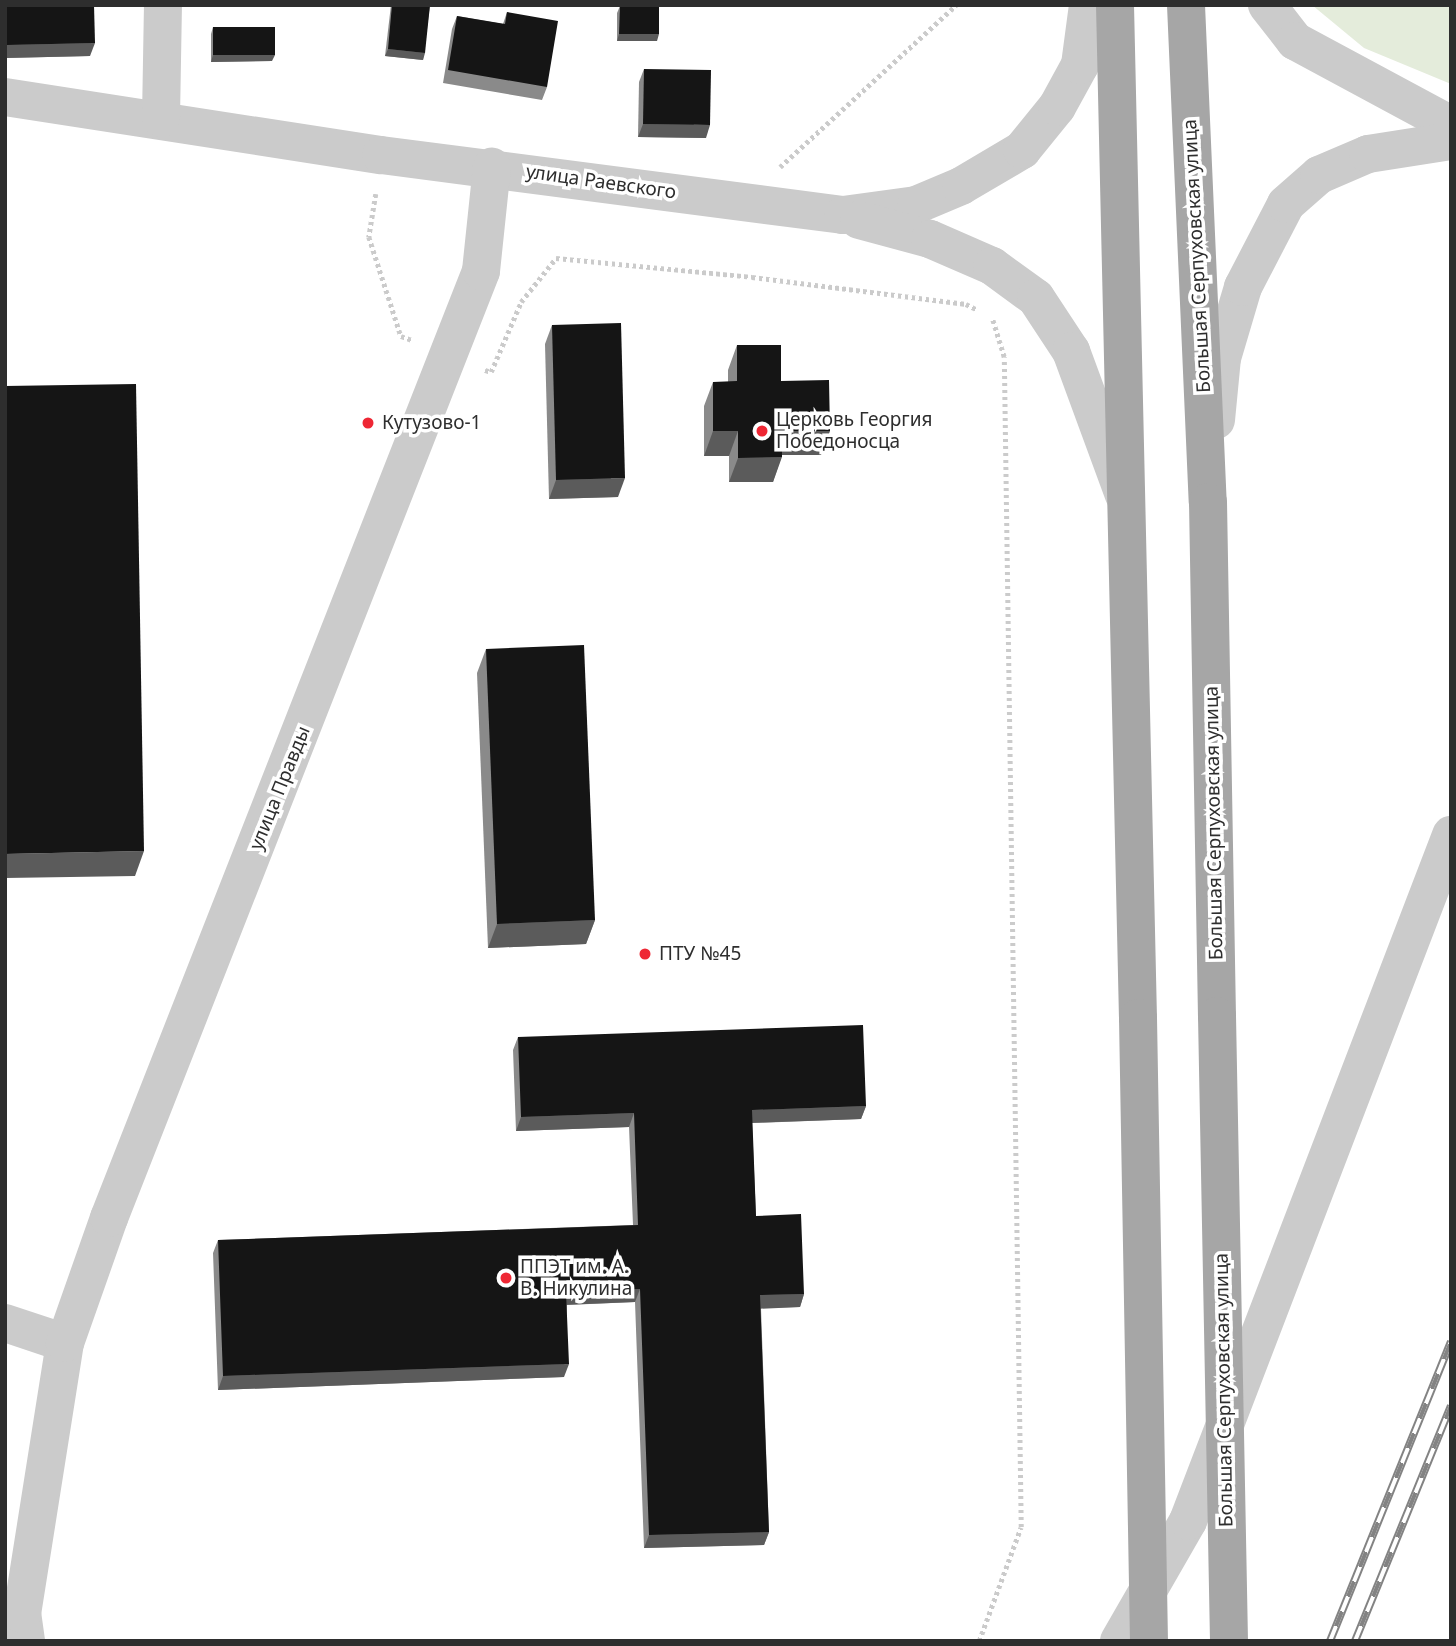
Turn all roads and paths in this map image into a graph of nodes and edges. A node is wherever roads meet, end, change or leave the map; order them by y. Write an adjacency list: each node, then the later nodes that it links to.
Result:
1 (163, 5): 7 (street)
2 (1088, 5): 11 (street, улица Раевского)
3 (1115, 5): 15 (main road)
4 (1186, 5): 14 (main road, Большая Серпуховская улица)
5 (1267, 5): 8 (street)
6 (5, 97): 7 (street, улица Раевского)
7 (161, 118): 10 (street, улица Раевского)
8 (1451, 125)
9 (1451, 141): 14 (street)
10 (492, 167): 11 (street, улица Раевского); 13 (street, улица Правды)
11 (844, 215): 15 (street)
12 (401, 336): 13 (path)
13 (450, 356): 18 (street, улица Правды); 20 (path)
14 (1208, 502): 23 (main road, Большая Серпуховская улица, bridge)
15 (1129, 508): 22 (main road, bridge)
16 (1451, 835): 21 (street)
17 (5, 1323): 18 (street)
18 (65, 1343): 19 (street, улица Правды)
19 (22, 1632)
20 (979, 1641)
21 (1119, 1641)
22 (1149, 1641)
23 (1229, 1641)

